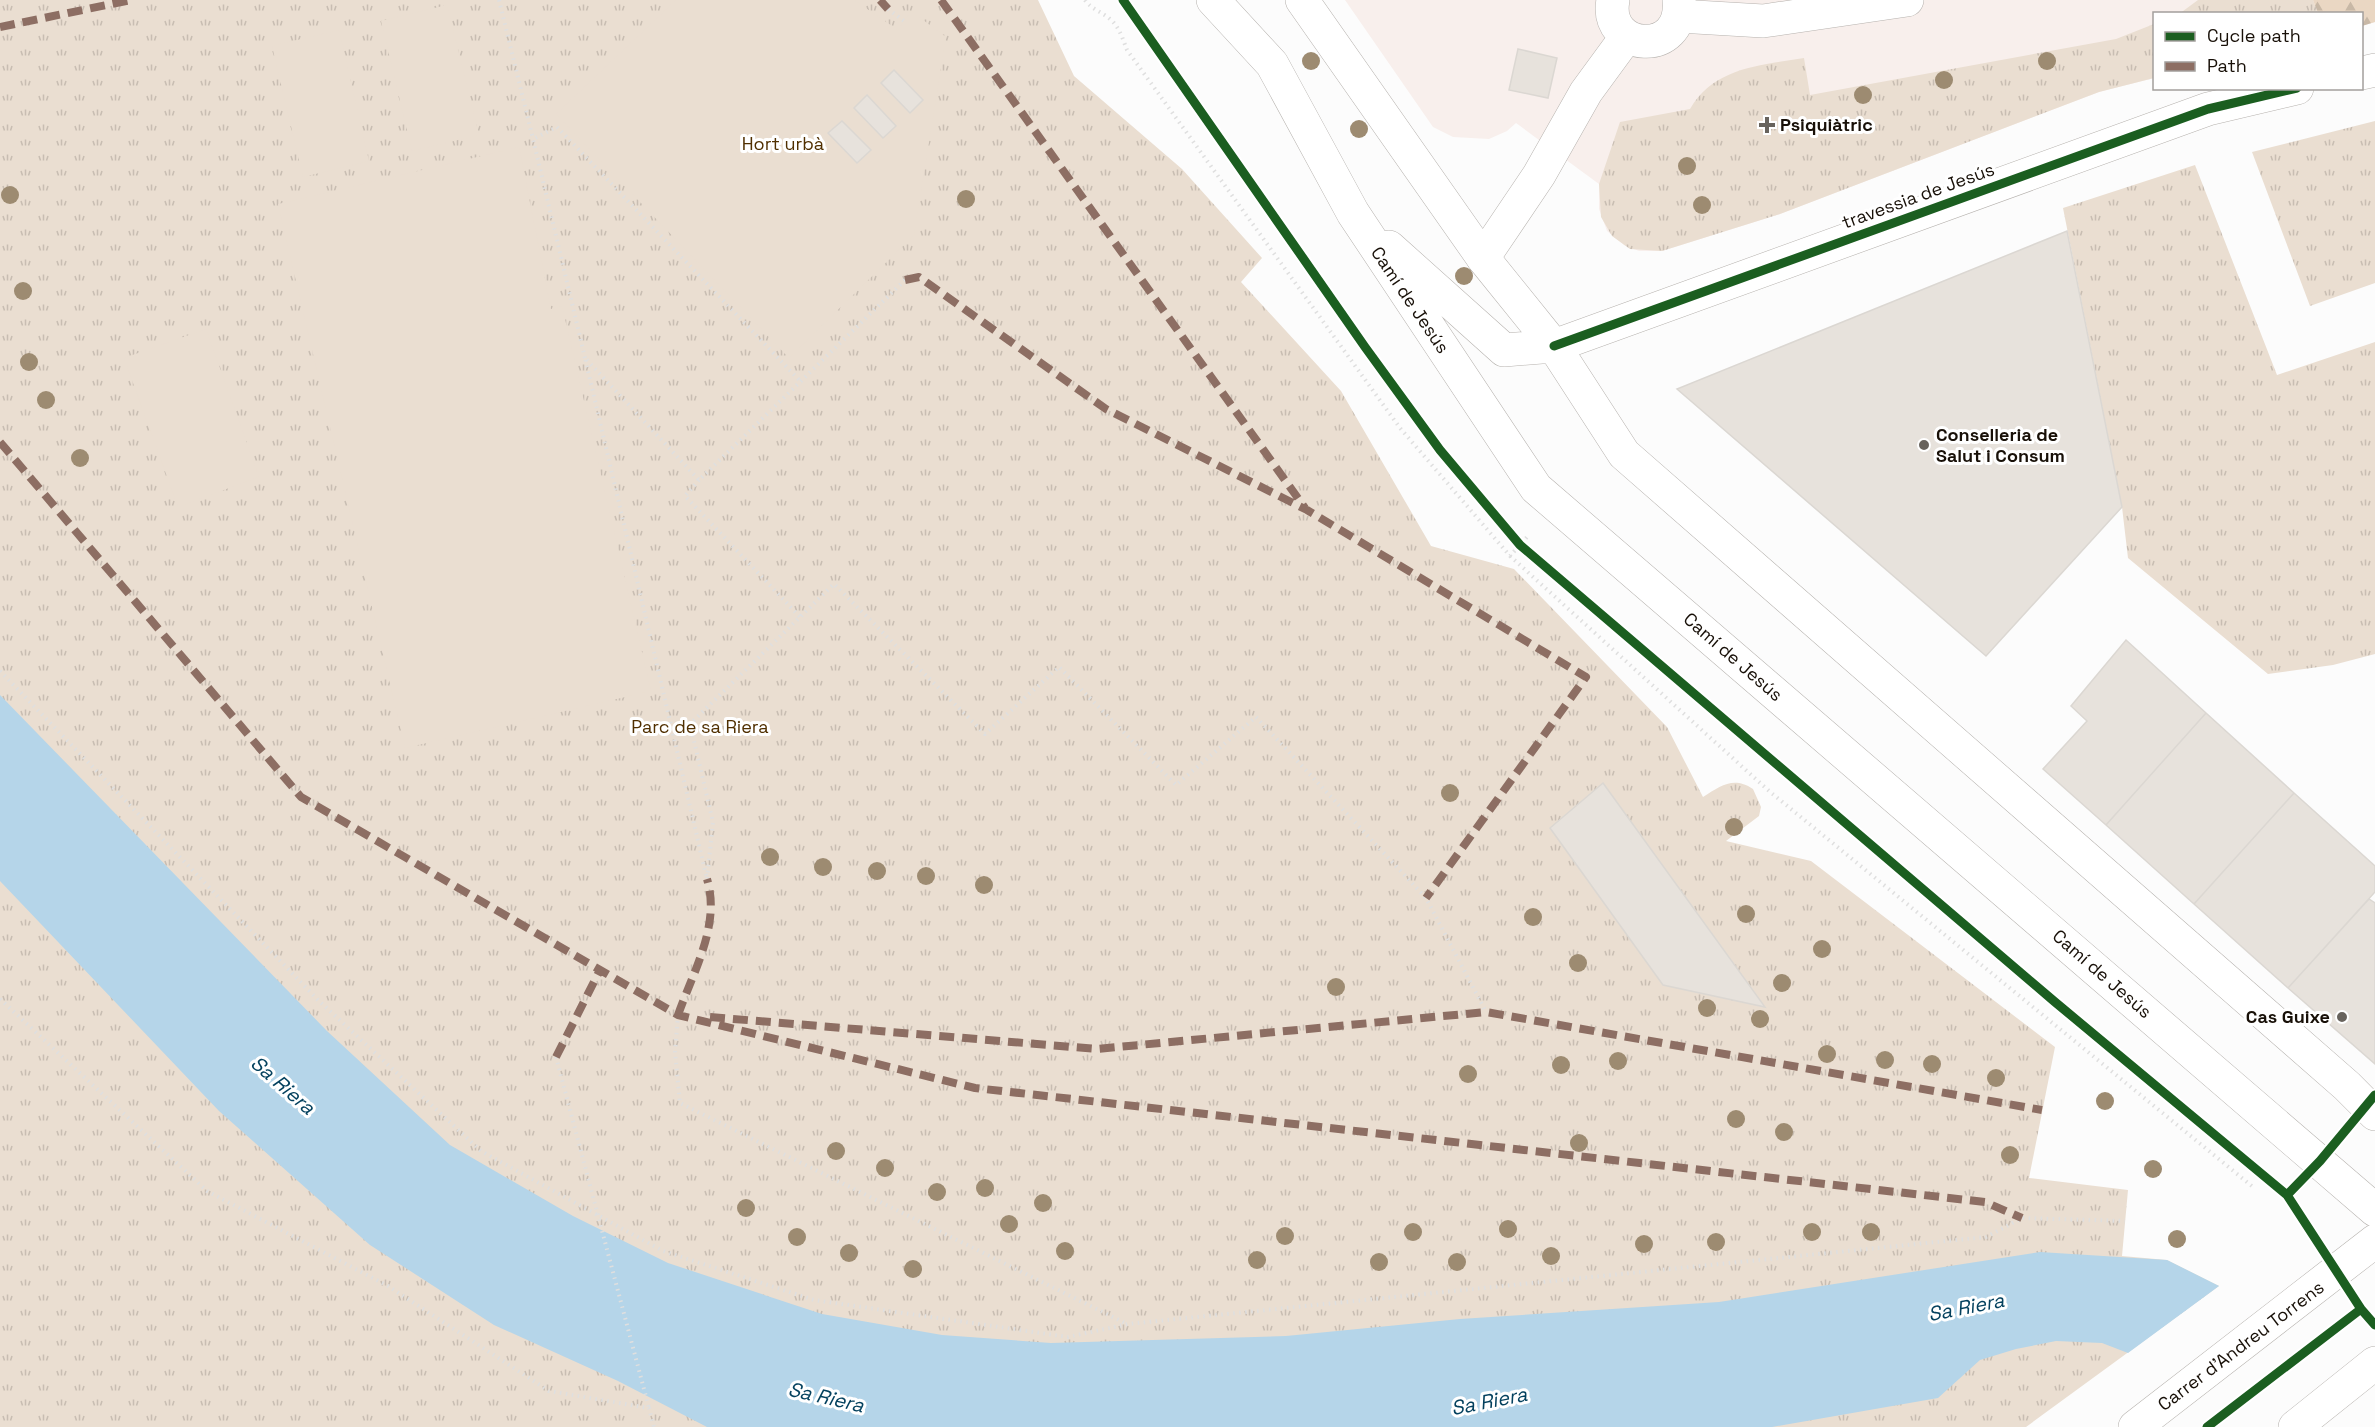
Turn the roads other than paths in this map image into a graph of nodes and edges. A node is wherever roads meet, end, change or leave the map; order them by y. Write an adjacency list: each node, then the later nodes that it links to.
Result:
1 (1213, 0): 8 (main road, Camí de Jesús)
2 (1302, 0): 9 (main road)
3 (1613, 0): 6 (main road)
4 (1907, 0): 5 (main road)
5 (1679, 8): 6 (main road)
6 (1627, 36): 9 (main road)
7 (2289, 90): 10 (main road, travessia de Jesús)
8 (1353, 213): 10 (main road, travessia de Jesús); 12 (main road, Camí de Jesús)
9 (1483, 258): 10 (main road)
10 (1554, 346): 11 (main road)
11 (2375, 1114)
12 (2375, 1210)
13 (2375, 1241): 15 (main road, Carrer d'Andreu Torrens)
14 (2375, 1363): 16 (main road)
15 (2135, 1427)
16 (2295, 1427)

